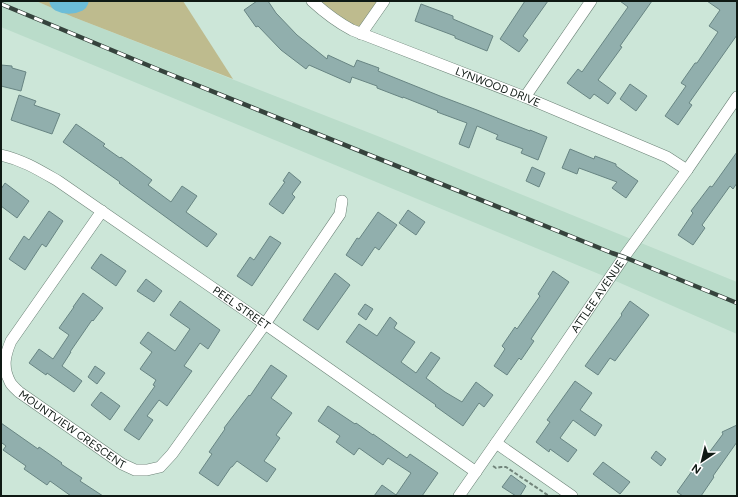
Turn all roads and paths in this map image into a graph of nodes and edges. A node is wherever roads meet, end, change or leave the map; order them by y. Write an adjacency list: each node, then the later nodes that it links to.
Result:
1 (312, 1): 4 (street, LYNWOOD DRIVE)
2 (384, 1): 4 (street)
3 (591, 1): 5 (street)
4 (361, 34): 5 (street, LYNWOOD DRIVE)
5 (525, 97): 8 (street, LYNWOOD DRIVE)
6 (737, 97): 8 (street, ATTLEE AVENUE)
7 (1, 155): 10 (street, PEEL STREET)
8 (687, 170): 12 (street, ATTLEE AVENUE)
9 (342, 201): 11 (street, MOUNTVIEW CRESCENT)
10 (102, 211): 11 (street, PEEL STREET); 11 (street, MOUNTVIEW CRESCENT)
11 (265, 324): 14 (street, PEEL STREET)
12 (496, 443): 13 (street, ATTLEE AVENUE); 17 (street)
13 (484, 460): 14 (street, ATTLEE AVENUE); 16 (path)
14 (476, 472): 15 (street, ATTLEE AVENUE)
15 (459, 496)
16 (549, 496)
17 (572, 496)

